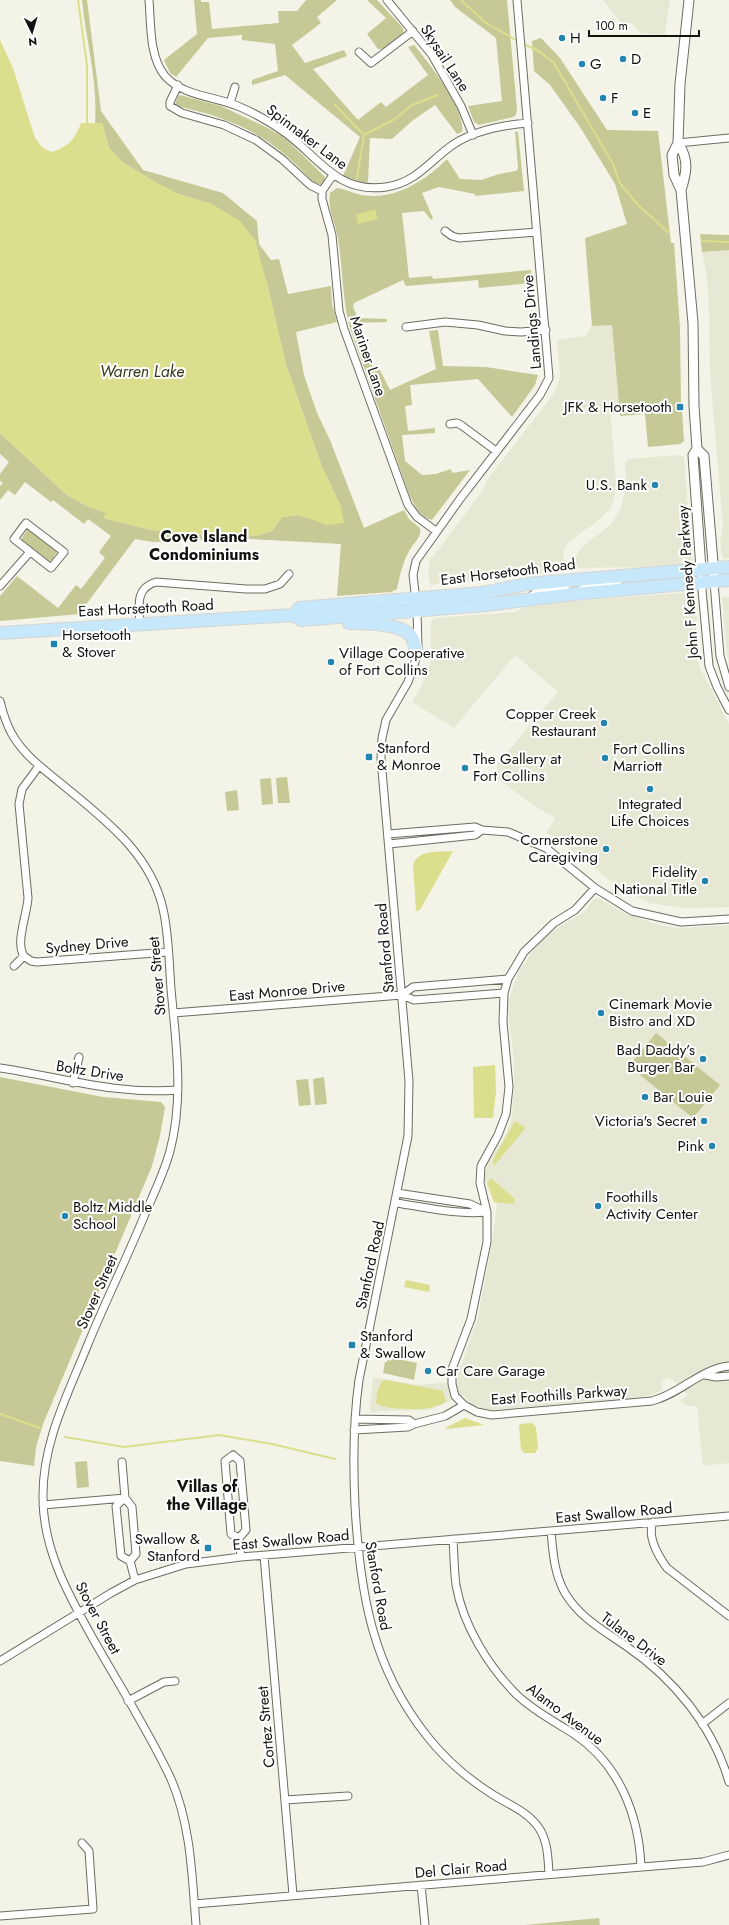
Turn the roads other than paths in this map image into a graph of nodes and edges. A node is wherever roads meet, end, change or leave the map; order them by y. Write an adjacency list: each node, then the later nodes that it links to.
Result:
1 (149, 0): 7 (street, Spinnaker Lane)
2 (387, 0): 5 (street, Skysail Lane)
3 (517, 0): 10 (street, Landings Drive)
4 (689, 0): 13 (street, John F Kennedy Parkway)
5 (413, 31): 6 (street); 11 (street, Skysail Lane)
6 (359, 52)
7 (178, 85): 9 (street, Spinnaker Lane); 15 (street)
8 (235, 87): 9 (street)
9 (230, 103): 14 (street, Spinnaker Lane)
10 (528, 123): 11 (street, Spinnaker Lane); 17 (street, Landings Drive)
11 (473, 135): 14 (street, Spinnaker Lane)
12 (729, 138): 13 (street)
13 (678, 143): 21 (street, John F Kennedy Parkway)
14 (333, 175): 15 (street)
15 (322, 191): 23 (street, Mariner Lane)
16 (445, 231): 17 (street)
17 (538, 232): 19 (street, Landings Drive)
18 (406, 327): 19 (street)
19 (546, 330): 22 (street, Landings Drive)
20 (450, 424): 22 (street)
21 (697, 449): 26 (street, John F Kennedy Parkway); 27 (street, John F Kennedy Parkway)
22 (496, 451): 23 (street, Landings Drive)
23 (436, 531): 37 (street, Landings Drive)
24 (30, 552): 24 (street); 34 (street)
25 (729, 567): 26 (main road, East Horsetooth Road)
26 (714, 568): 27 (main road, East Horsetooth Road); 32 (street, John F Kennedy Parkway)
27 (701, 569): 29 (main road, East Horsetooth Road); 33 (street, John F Kennedy Parkway)
28 (289, 574): 39 (street)
29 (630, 575): 30 (main road, East Horsetooth Road); 35 (street)
30 (570, 580): 36 (street); 37 (main road, East Horsetooth Road)
31 (729, 580): 32 (main road, East Horsetooth Road)
32 (714, 582): 33 (main road, East Horsetooth Road); 42 (street, John F Kennedy Parkway)
33 (701, 583): 35 (main road, East Horsetooth Road); 44 (street, John F Kennedy Parkway)
34 (0, 586)
35 (574, 594): 36 (main road, East Horsetooth Road)
36 (528, 599): 37 (main road, East Horsetooth Road)
37 (417, 604): 38 (main road, East Horsetooth Road); 41 (street, Stanford Road)
38 (298, 617): 39 (main road, East Horsetooth Road); 41 (main road)
39 (140, 624): 40 (main road, East Horsetooth Road)
40 (0, 633)
41 (416, 655): 48 (street, Stanford Road)
42 (729, 687)
43 (0, 701): 45 (street, Stover Street)
44 (729, 710)
45 (1, 713): 46 (street, Stover Street)
46 (39, 766): 52 (street, Stover Street); 53 (street)
47 (482, 830): 48 (street); 49 (street); 50 (street)
48 (388, 834): 49 (street, Stanford Road)
49 (389, 844): 57 (street, Stanford Road)
50 (595, 888): 51 (street); 55 (street)
51 (729, 919)
52 (168, 952): 53 (street, Sydney Drive); 58 (street, Stover Street)
53 (24, 956): 54 (street, Sydney Drive)
54 (14, 966)
55 (508, 979): 56 (street); 57 (street, East Monroe Drive)
56 (504, 993): 57 (street, East Monroe Drive); 65 (street)
57 (402, 995): 58 (street, East Monroe Drive); 63 (street, Stanford Road)
58 (173, 1013): 62 (street, Stover Street)
59 (79, 1057): 61 (street)
60 (0, 1068): 61 (street, Boltz Drive)
61 (73, 1083): 62 (street, Boltz Drive)
62 (178, 1090): 75 (street, Stover Street)
63 (397, 1193): 64 (street, Stanford Road); 65 (street)
64 (396, 1202): 65 (street); 70 (street, Stanford Road)
65 (487, 1212): 69 (street)
66 (729, 1366): 67 (street, East Foothills Parkway)
67 (705, 1374): 68 (street); 69 (street, East Foothills Parkway)
68 (729, 1376)
69 (464, 1405): 71 (street)
70 (354, 1419): 71 (street); 72 (street, Stanford Road)
71 (414, 1424): 72 (street)
72 (354, 1430): 81 (street, Stanford Road)
73 (122, 1462): 74 (street)
74 (124, 1498): 75 (street); 84 (street); 84 (street)
75 (43, 1505): 86 (street, Stover Street)
76 (729, 1516): 77 (street, East Swallow Road)
77 (652, 1522): 78 (street, East Swallow Road); 87 (street)
78 (551, 1531): 80 (street, East Swallow Road); 92 (street, Tulane Drive)
79 (239, 1538): 79 (street); 83 (street)
80 (453, 1539): 81 (street, East Swallow Road); 98 (street, Alamo Avenue)
81 (357, 1548): 82 (street, East Swallow Road); 99 (street, Stanford Road)
82 (264, 1556): 83 (street, East Swallow Road); 95 (street, Cortez Street)
83 (241, 1557): 85 (street, East Swallow Road)
84 (130, 1561): 85 (street)
85 (135, 1580): 86 (street, East Swallow Road)
86 (79, 1612): 88 (street, East Swallow Road); 90 (street, Stover Street)
87 (729, 1616)
88 (0, 1661)
89 (175, 1681): 90 (street)
90 (128, 1701): 102 (street, Stover Street)
91 (729, 1703): 92 (street)
92 (702, 1724): 93 (street, Tulane Drive)
93 (729, 1782)
94 (348, 1796): 95 (street)
95 (285, 1800): 101 (street, Cortez Street)
96 (82, 1843): 103 (street)
97 (729, 1856): 98 (street, Del Clair Road)
98 (641, 1867): 99 (street, Del Clair Road)
99 (549, 1874): 100 (street, Del Clair Road)
100 (421, 1885): 101 (street, Del Clair Road); 105 (street)
101 (292, 1896): 102 (street, Del Clair Road)
102 (194, 1904): 104 (street, Stover Street)
103 (0, 1916)
104 (196, 1925)
105 (425, 1925)

